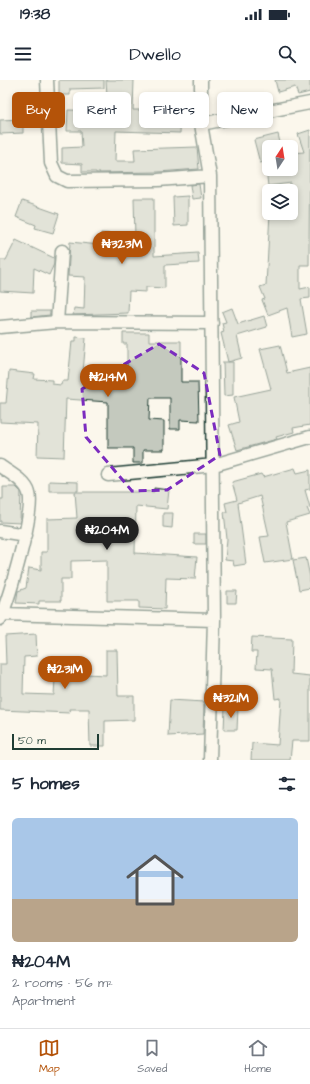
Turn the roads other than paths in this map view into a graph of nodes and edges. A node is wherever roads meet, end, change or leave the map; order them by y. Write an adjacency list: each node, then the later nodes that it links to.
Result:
1 (47, 80): 7 (street)
2 (201, 80): 3 (street)
3 (201, 92)
4 (310, 103): 5 (street)
5 (209, 122)
6 (202, 128): 7 (street)
7 (210, 176): 10 (street)
8 (62, 251): 9 (street)
9 (57, 322): 10 (street); 11 (street)
10 (212, 323): 13 (street)
11 (0, 327)
12 (310, 437): 13 (street)
13 (214, 465): 15 (street); 19 (street)
14 (0, 466): 17 (street)
15 (108, 475)
16 (0, 531): 17 (street)
17 (26, 535): 18 (street)
18 (1, 616): 19 (street)
19 (214, 620): 20 (street)
20 (210, 760)

